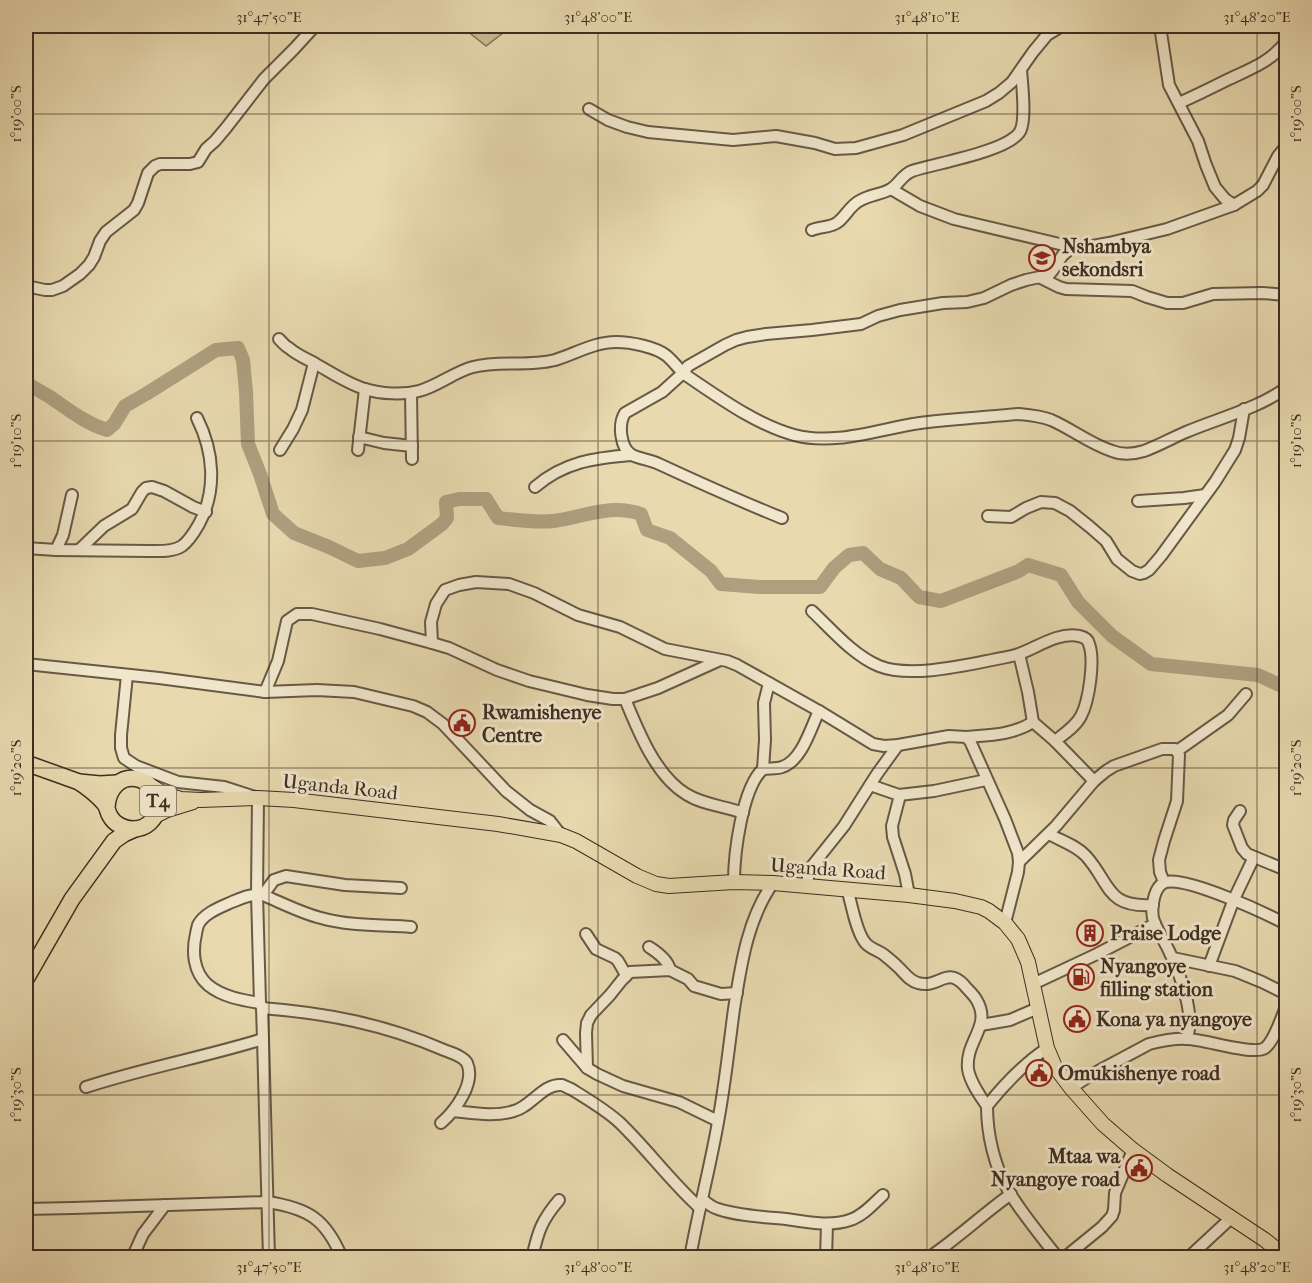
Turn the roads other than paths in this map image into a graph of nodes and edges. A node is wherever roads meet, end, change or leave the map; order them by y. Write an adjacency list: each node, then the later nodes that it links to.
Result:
1 (315, 26): 14 (street)
2 (1062, 26): 5 (street)
3 (1160, 26): 6 (street)
4 (1287, 42): 6 (street)
5 (1021, 70): 7 (street); 9 (street)
6 (1179, 103): 10 (street)
7 (589, 110)
8 (1287, 146): 10 (street)
9 (891, 189): 11 (street); 12 (street)
10 (1234, 205): 12 (street)
11 (813, 230)
12 (1072, 247): 13 (street)
13 (1041, 278): 15 (street); 18 (street)
14 (26, 286)
15 (1287, 295)
16 (279, 339): 17 (street)
17 (314, 363): 20 (street); 26 (street)
18 (683, 373): 21 (street); 22 (street); 28 (street)
19 (1287, 388): 22 (street)
20 (365, 389): 21 (street); 24 (street)
21 (411, 393): 25 (street)
22 (1244, 409): 32 (street)
23 (197, 418): 34 (street)
24 (359, 437): 25 (street); 27 (street)
25 (412, 446): 29 (street)
26 (280, 450)
27 (358, 450)
28 (631, 455): 30 (street); 36 (street)
29 (412, 459)
30 (536, 487)
31 (72, 495): 38 (street)
32 (1205, 495): 33 (street); 35 (street)
33 (1138, 501)
34 (206, 512): 39 (street); 39 (street)
35 (988, 516)
36 (782, 518)
37 (26, 548): 38 (street)
38 (57, 550): 39 (street)
39 (79, 550)
40 (812, 611): 42 (street)
41 (432, 643): 43 (street); 47 (street); 49 (street)
42 (1019, 654): 51 (street); 53 (street)
43 (720, 660): 46 (street); 49 (street)
44 (26, 664): 45 (street)
45 (127, 675): 47 (street); 65 (street)
46 (769, 683): 50 (street); 57 (street)
47 (265, 692): 73 (street)
48 (1246, 694): 55 (street)
49 (625, 699): 69 (street)
50 (819, 711): 54 (street); 57 (street)
51 (1033, 722): 52 (street); 53 (street)
52 (966, 738): 54 (street); 58 (street)
53 (1055, 741): 60 (street)
54 (898, 745): 62 (street)
55 (1177, 751): 60 (street); 80 (street)
56 (26, 763): 59 (highway, T4)
57 (763, 769): 69 (street)
58 (986, 780): 64 (street); 76 (street)
59 (80, 782): 61 (highway, T4); 67 (highway, T4)
60 (1094, 782): 72 (street)
61 (117, 783): 63 (highway, T4); 67 (highway, T4)
62 (870, 785): 64 (street); 82 (street)
63 (151, 786): 66 (main road, Uganda Road); 70 (highway, T4)
64 (898, 795): 78 (street)
65 (258, 798): 66 (main road, Uganda Road); 73 (main road, Uganda Road); 86 (street)
66 (201, 800): 70 (main road, Uganda Road)
67 (108, 812): 71 (highway, T4); 74 (highway, T4)
68 (1240, 812): 75 (street)
69 (743, 813): 79 (street)
70 (155, 816): 71 (highway, T4)
71 (135, 830): 74 (highway, T4)
72 (1048, 834): 76 (street); 89 (street)
73 (561, 835): 79 (main road, Uganda Road)
74 (105, 854): 100 (highway, T4)
75 (1254, 857): 77 (street); 88 (street)
76 (1020, 862): 90 (street)
77 (1287, 870)
78 (905, 874): 85 (street); 87 (street)
79 (734, 882): 81 (main road, Uganda Road)
80 (1164, 882): 88 (street); 89 (street)
81 (773, 883): 82 (main road, Uganda Road); 102 (street)
82 (807, 885): 84 (main road, Uganda Road)
83 (401, 888): 86 (street)
84 (847, 889): 85 (main road, Uganda Road); 107 (street)
85 (891, 893): 87 (main road, Uganda Road)
86 (260, 894): 93 (street); 104 (street); 104 (street)
87 (909, 894): 90 (main road, Uganda Road)
88 (1234, 899): 92 (street); 97 (street)
89 (1153, 905): 91 (street)
90 (1005, 923): 101 (main road, Uganda Road)
91 (1155, 924): 96 (street); 101 (street)
92 (1287, 924)
93 (411, 927)
94 (586, 933): 99 (street)
95 (649, 947): 98 (street)
96 (1173, 958): 97 (street); 109 (street)
97 (1209, 966): 103 (street)
98 (670, 970): 99 (street); 102 (street)
99 (625, 977): 112 (street)
100 (26, 979)
101 (1033, 984): 106 (main road, Uganda Road)
102 (737, 993): 117 (street)
103 (1287, 994)
104 (261, 1006): 108 (street); 116 (street)
105 (1287, 1006): 109 (street)
106 (1038, 1008): 107 (street); 111 (main road, Uganda Road)
107 (981, 1025): 115 (street)
108 (263, 1039): 113 (street); 123 (street)
109 (1186, 1039): 114 (street)
110 (563, 1041): 112 (street)
111 (1047, 1048): 114 (main road, Uganda Road); 115 (street)
112 (587, 1068): 117 (street)
113 (86, 1087)
114 (1071, 1088): 119 (main road, Uganda Road)
115 (987, 1106): 120 (street)
116 (453, 1111): 118 (street); 124 (street)
117 (718, 1121): 124 (street)
118 (441, 1123)
119 (1133, 1150): 127 (main road, Uganda Road); 137 (street)
120 (1011, 1194): 129 (street); 136 (street)
121 (883, 1195): 128 (street)
122 (559, 1200): 133 (street)
123 (267, 1202): 125 (street); 131 (street); 132 (street)
124 (701, 1204): 128 (street); 134 (street)
125 (165, 1205): 126 (street); 130 (street)
126 (26, 1209)
127 (1231, 1218): 138 (street); 139 (main road, Uganda Road)
128 (827, 1224): 135 (street)
129 (931, 1256)
130 (132, 1257)
131 (269, 1257)
132 (342, 1257)
133 (532, 1257)
134 (690, 1257)
135 (826, 1257)
136 (1058, 1257)
137 (1064, 1257)
138 (1188, 1257)
139 (1287, 1257)

